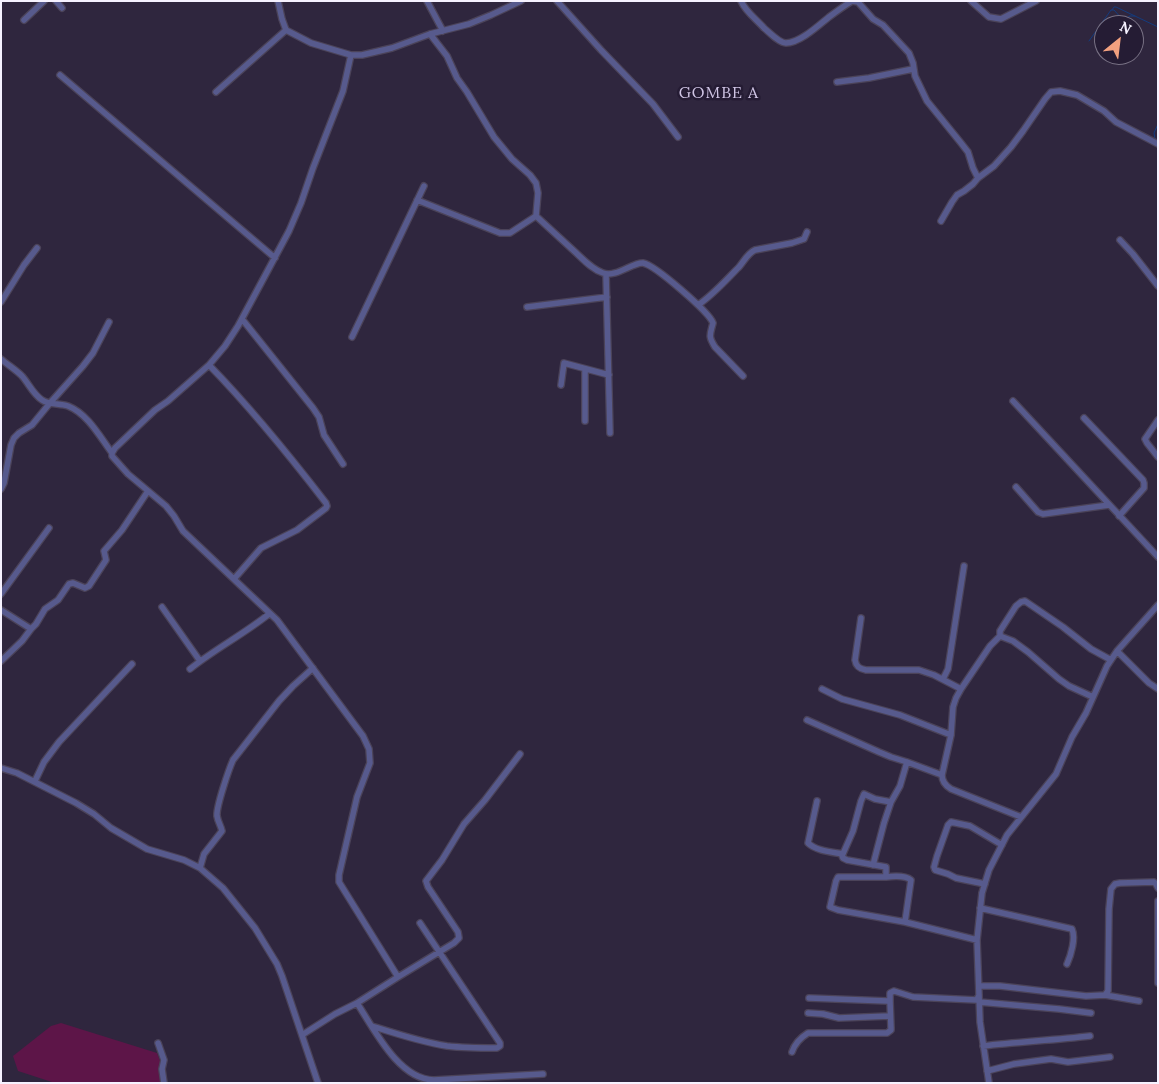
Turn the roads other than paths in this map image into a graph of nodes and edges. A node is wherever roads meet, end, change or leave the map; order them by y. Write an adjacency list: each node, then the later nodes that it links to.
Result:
1 (44, 1): 12 (street)
2 (56, 1): 11 (street)
3 (278, 1): 13 (street)
4 (427, 1): 14 (street)
5 (521, 1): 14 (street)
6 (557, 1): 21 (street)
7 (741, 1): 10 (street)
8 (971, 1): 9 (street)
9 (1036, 1)
10 (855, 2): 17 (street)
11 (62, 8)
12 (24, 20)
13 (286, 30): 16 (street); 20 (street)
14 (442, 31): 15 (street)
15 (430, 34): 16 (street); 26 (street)
16 (351, 55): 31 (street)
17 (913, 69): 19 (street); 23 (street)
18 (60, 75): 31 (street)
19 (837, 82)
20 (216, 92)
21 (678, 138)
22 (1158, 144): 23 (street)
23 (978, 178): 27 (street)
24 (424, 186): 25 (street)
25 (417, 200): 26 (street); 40 (street)
26 (536, 216): 32 (street)
27 (941, 221)
28 (807, 232): 36 (street)
29 (1120, 240): 33 (street)
30 (37, 248): 35 (street)
31 (275, 258): 38 (street)
32 (606, 274): 34 (street); 36 (street)
33 (1158, 286)
34 (607, 297): 37 (street); 44 (street)
35 (1, 302)
36 (698, 305): 45 (street)
37 (527, 308)
38 (242, 320): 42 (street); 55 (street)
39 (109, 322): 48 (street)
40 (352, 337)
41 (1, 359): 48 (street)
42 (209, 364): 53 (street); 64 (street)
43 (586, 369): 44 (street); 46 (street); 51 (street)
44 (609, 376): 52 (street)
45 (743, 376)
46 (562, 385)
47 (1013, 401): 59 (street)
48 (50, 403): 53 (street); 57 (street)
49 (1084, 418): 60 (street)
50 (1158, 420): 54 (street)
51 (586, 421)
52 (610, 433)
53 (112, 453): 58 (street)
54 (1158, 457)
55 (343, 464)
56 (1016, 487): 59 (street)
57 (1, 489)
58 (148, 491): 64 (street); 71 (street)
59 (1109, 505): 60 (street)
60 (1119, 516): 62 (street)
61 (49, 528): 65 (street)
62 (1158, 557)
63 (964, 566): 80 (street)
64 (234, 579): 69 (street)
65 (1, 594)
66 (1158, 604): 73 (street)
67 (162, 607): 76 (street)
68 (1, 610): 71 (street)
69 (269, 614): 76 (street); 78 (street)
70 (861, 618): 80 (street)
71 (30, 629): 75 (street)
72 (1000, 636): 74 (street); 82 (street); 84 (street)
73 (1117, 651): 74 (street); 83 (street)
74 (1111, 660): 84 (street)
75 (1, 661)
76 (200, 661): 79 (street)
77 (132, 664): 91 (street)
78 (313, 668): 98 (street); 109 (street)
79 (190, 669)
80 (943, 679): 82 (street)
81 (822, 689): 86 (street)
82 (961, 689): 86 (street)
83 (1158, 689)
84 (1093, 697): 94 (street)
85 (807, 720): 88 (street)
86 (951, 735): 90 (street)
87 (520, 754): 107 (street)
88 (908, 762): 90 (street); 93 (street)
89 (1, 768): 91 (street)
90 (942, 775): 94 (street)
91 (35, 781): 98 (street)
92 (817, 801): 96 (street)
93 (892, 802): 96 (street); 97 (street)
94 (1021, 817): 95 (street)
95 (1002, 845): 100 (street); 100 (street)
96 (843, 854): 97 (street)
97 (873, 865): 99 (street)
98 (200, 868): 123 (street)
99 (886, 877): 104 (street); 104 (street)
100 (985, 884): 103 (street)
101 (1158, 888): 113 (street)
102 (1158, 901): 110 (street)
103 (980, 908): 106 (street); 108 (street)
104 (905, 922): 106 (street)
105 (420, 923): 107 (street)
106 (977, 940): 111 (street)
107 (439, 951): 109 (street); 122 (street)
108 (1067, 964)
109 (398, 977): 118 (street)
110 (1158, 983)
111 (979, 986): 112 (street); 113 (street)
112 (979, 995): 115 (street); 116 (street)
113 (1105, 995): 117 (street)
114 (809, 998): 115 (street)
115 (890, 1001): 121 (street)
116 (979, 1002): 120 (street); 126 (street)
117 (1139, 1002)
118 (357, 1003): 122 (street); 123 (street)
119 (808, 1013): 121 (street)
120 (1091, 1013)
121 (890, 1016): 127 (street)
122 (372, 1026): 130 (street)
123 (302, 1035): 132 (street)
124 (1090, 1036): 126 (street)
125 (158, 1043): 131 (street)
126 (983, 1046): 129 (street)
127 (792, 1052)
128 (1110, 1057): 129 (street)
129 (987, 1071): 133 (street)
130 (543, 1074)
131 (164, 1083)
132 (318, 1083)
133 (989, 1083)

